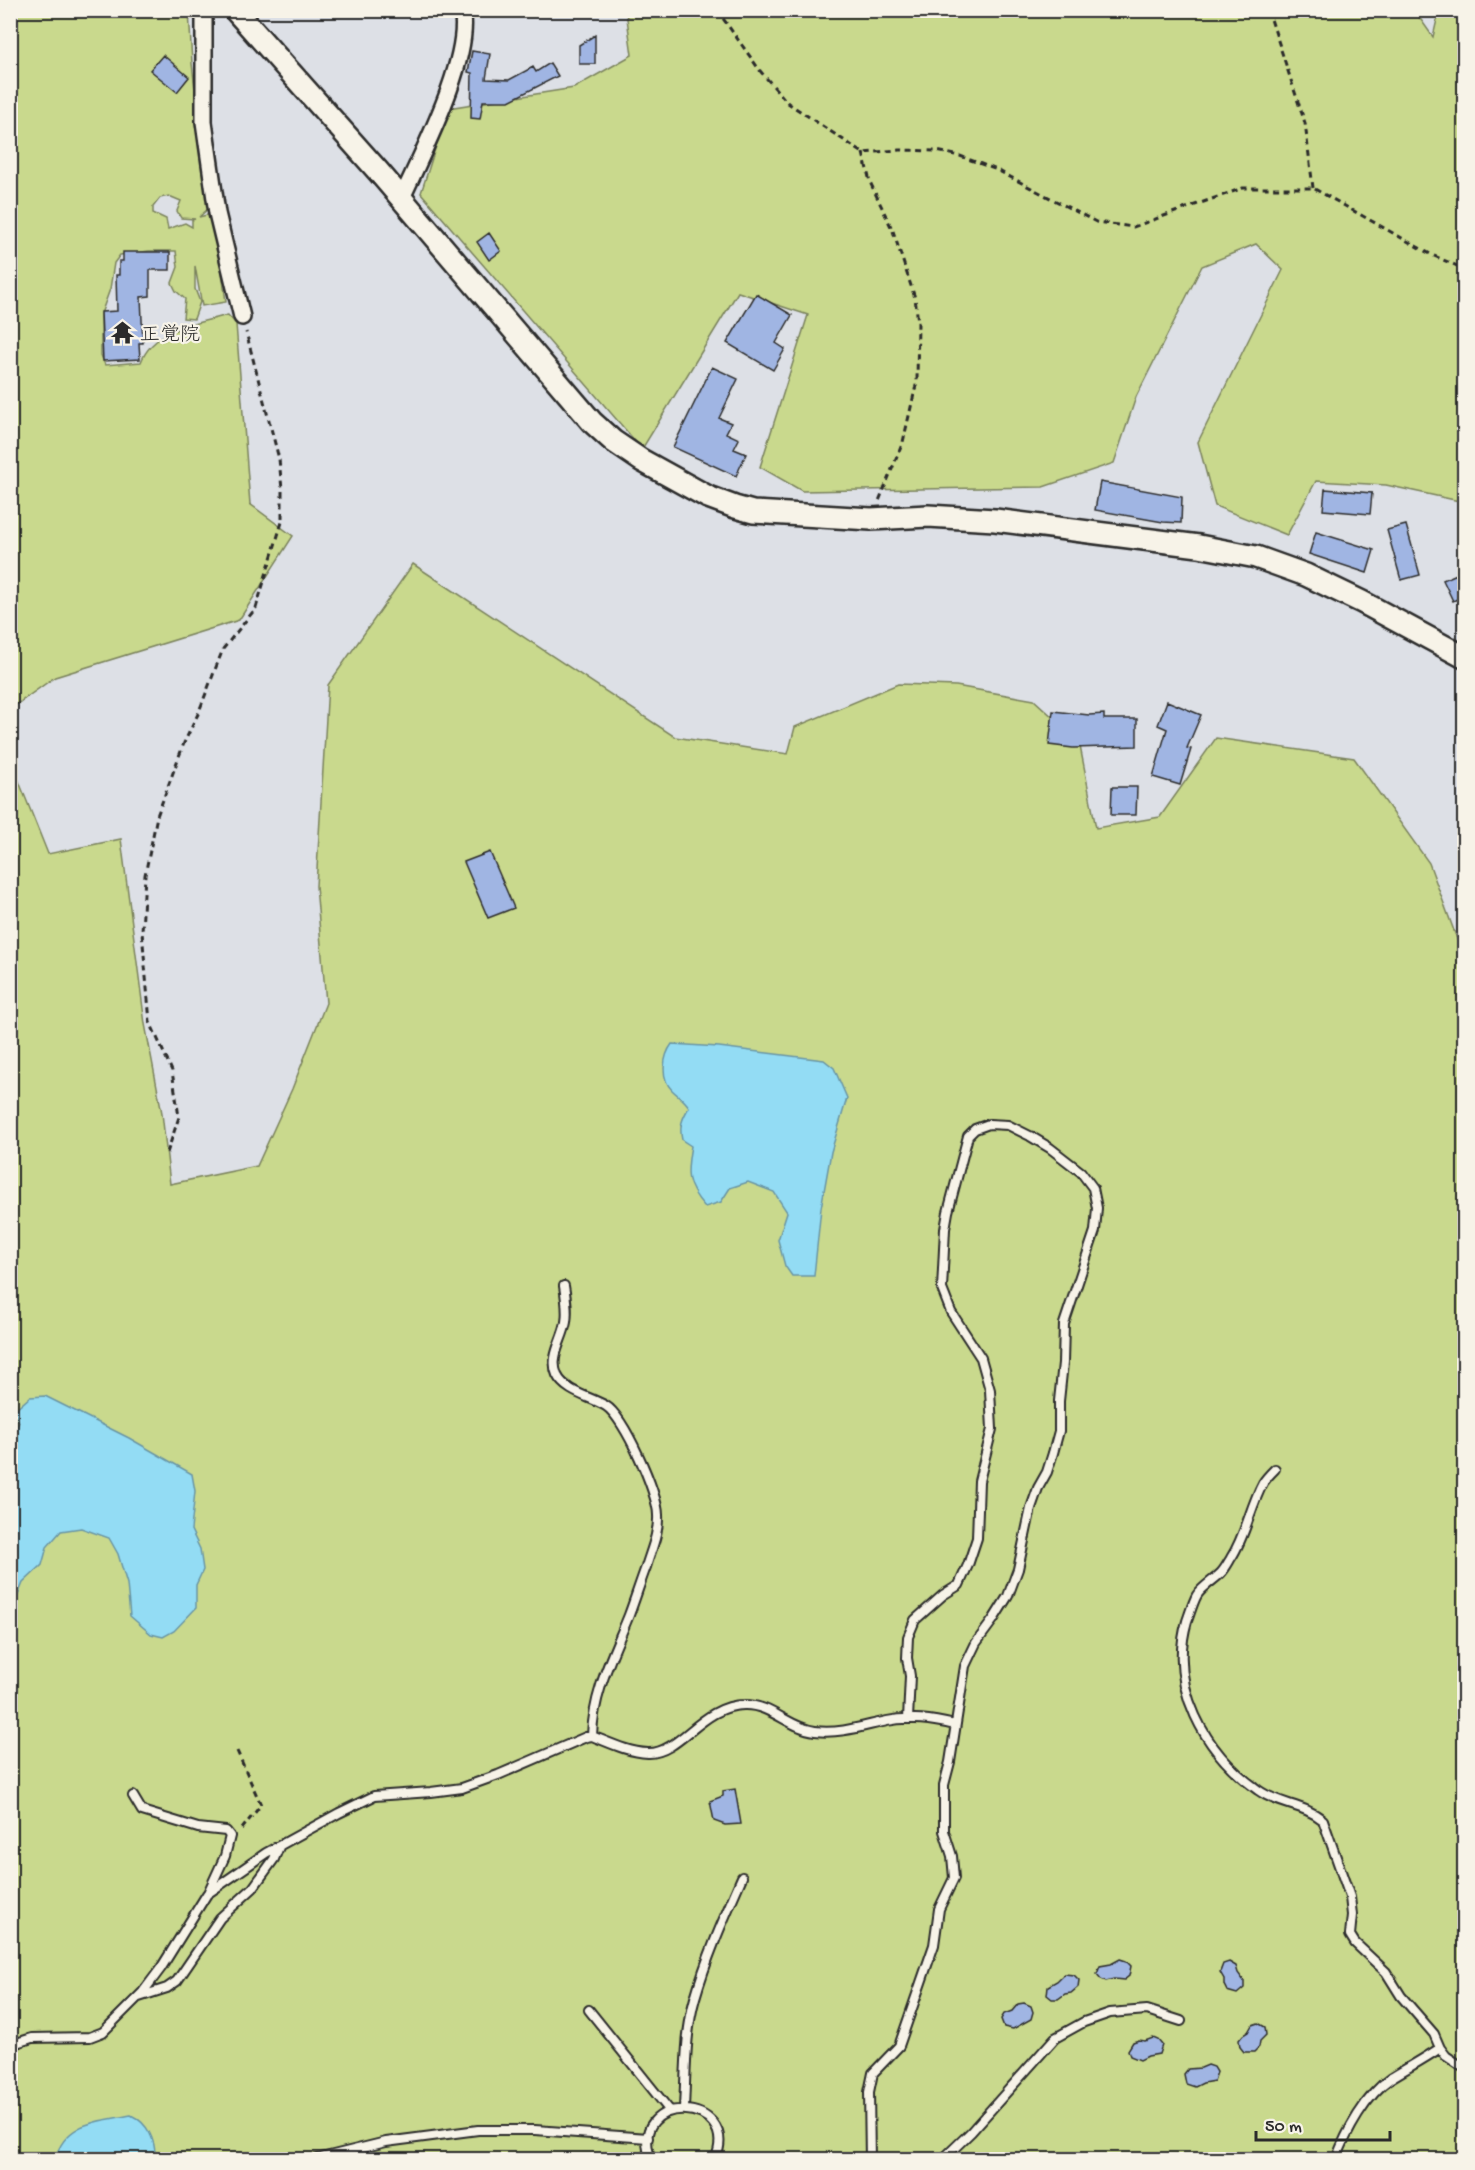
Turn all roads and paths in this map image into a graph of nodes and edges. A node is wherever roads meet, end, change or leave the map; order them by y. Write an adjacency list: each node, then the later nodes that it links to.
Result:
1 (204, 10): 10 (street)
2 (235, 10): 8 (street)
3 (462, 10): 8 (street)
4 (717, 10): 6 (path)
5 (1268, 10): 7 (path)
6 (863, 153): 7 (path); 11 (path)
7 (1313, 188): 9 (path)
8 (401, 200): 11 (street)
9 (1464, 269)
10 (242, 317): 13 (path)
11 (871, 519): 12 (street)
12 (1464, 657)
13 (166, 1153)
14 (564, 1286): 18 (lane)
15 (1275, 1469): 29 (lane)
16 (908, 1719): 17 (lane); 17 (lane); 18 (lane)
17 (955, 1725): 37 (lane)
18 (592, 1736): 22 (lane)
19 (237, 1751): 21 (path)
20 (133, 1796): 21 (lane)
21 (229, 1846): 24 (lane)
22 (279, 1847): 24 (lane); 25 (lane)
23 (742, 1877): 31 (lane)
24 (207, 1894): 25 (lane)
25 (137, 1998): 28 (lane)
26 (589, 2010): 32 (lane)
27 (1181, 2020): 38 (lane)
28 (10, 2045)
29 (1440, 2048): 30 (lane); 39 (lane)
30 (1464, 2068)
31 (684, 2108): 32 (lane); 36 (lane)
32 (670, 2110): 33 (lane)
33 (648, 2138): 34 (lane); 35 (lane)
34 (313, 2160)
35 (651, 2160)
36 (715, 2160)
37 (870, 2160)
38 (942, 2160)
39 (1336, 2160)

